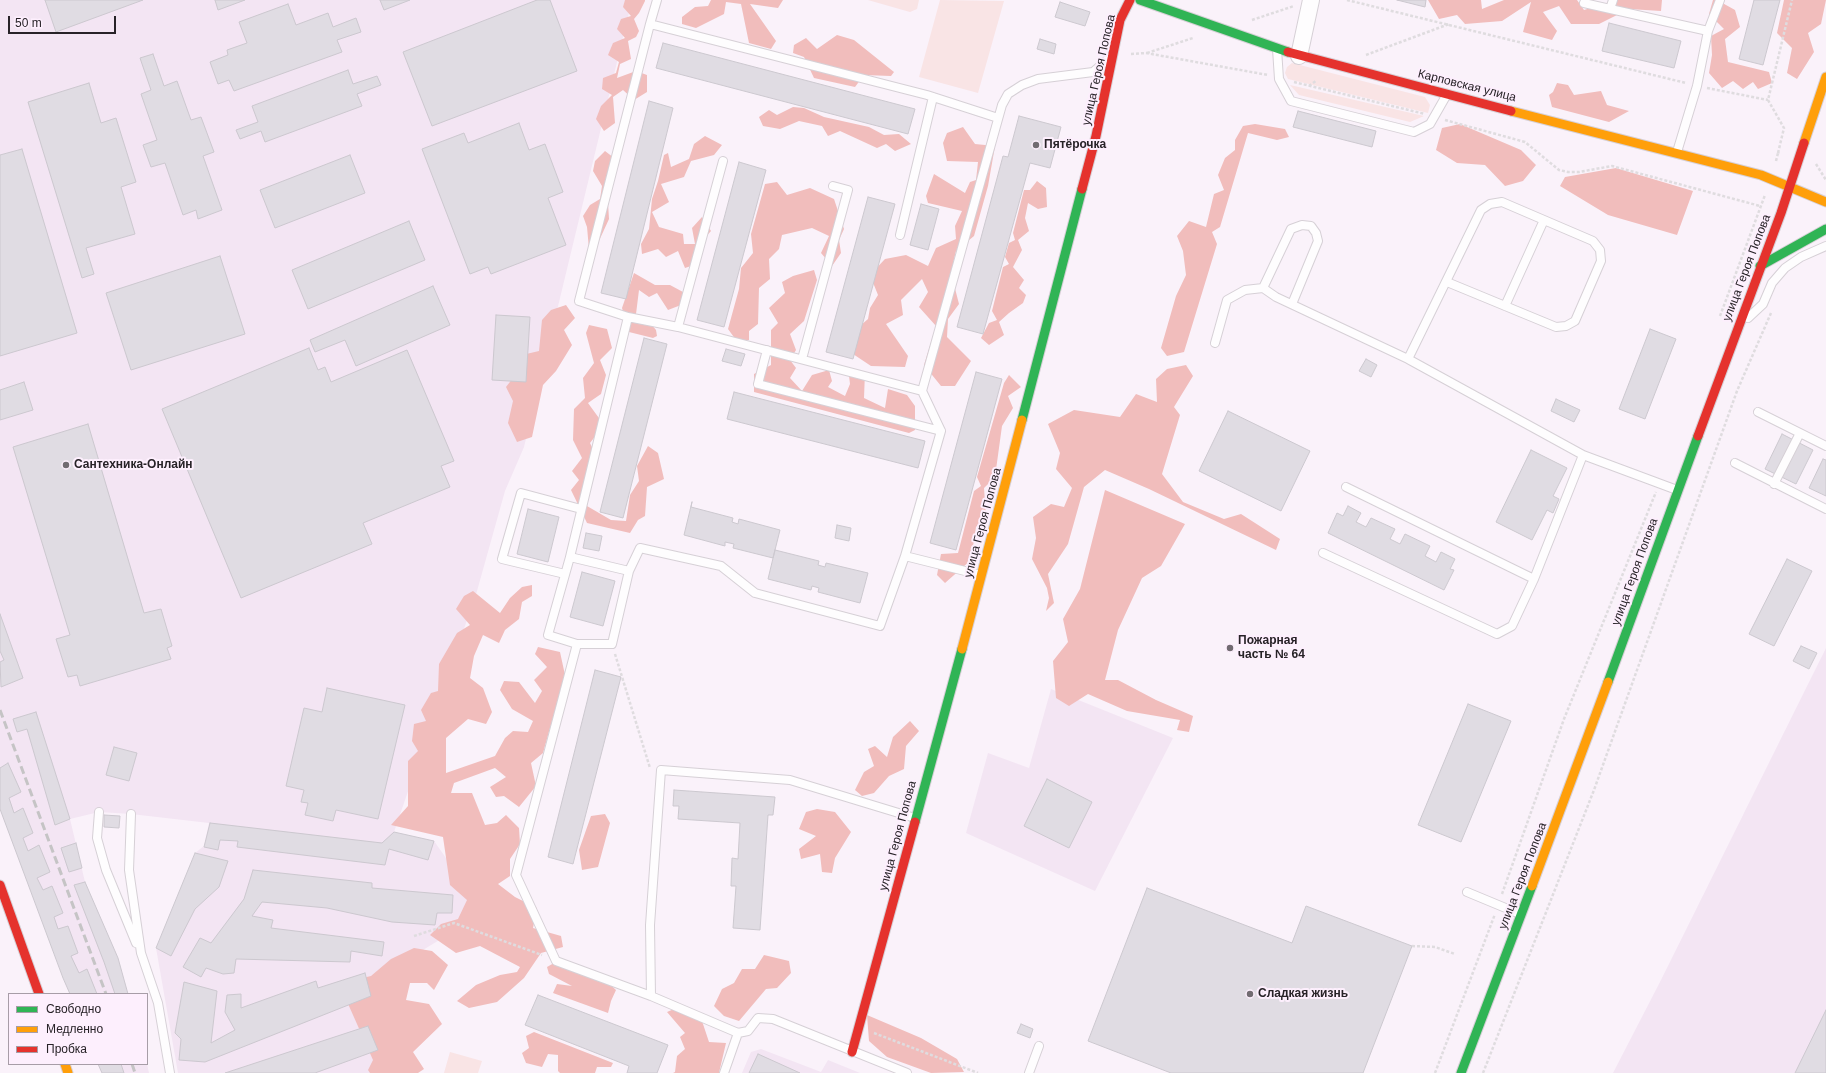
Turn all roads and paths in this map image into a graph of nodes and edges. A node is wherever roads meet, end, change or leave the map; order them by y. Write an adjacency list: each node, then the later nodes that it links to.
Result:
1 (657, 0): 11 (lane)
2 (1130, 0): 15 (street, улица Героя Попова)
3 (1140, 0): 14 (street, Карповская улица)
4 (1310, 0): 16 (street)
5 (1347, 0): 12 (path)
6 (1612, 0): 10 (lane)
7 (1720, 0): 13 (lane)
8 (1792, 0): 24 (path)
9 (1584, 3): 10 (lane)
10 (1610, 9): 13 (lane)
11 (650, 24): 23 (lane); 44 (lane)
12 (1450, 24): 17 (path); 21 (path)
13 (1708, 31): 21 (lane)
14 (1277, 48): 16 (street, Карповская улица); 22 (lane)
15 (1112, 56): 25 (lane); 69 (street, улица Героя Попова)
16 (1299, 56): 18 (street, Карповская улица)
17 (1360, 57)
18 (1337, 65): 20 (path); 22 (street, Карповская улица)
19 (1826, 77): 32 (street, улица Героя Попова)
20 (1309, 86)
21 (1697, 86): 24 (path); 26 (lane)
22 (1448, 94): 26 (street, Карповская улица)
23 (933, 97): 25 (lane); 36 (lane)
24 (1768, 100): 27 (path)
25 (998, 118): 51 (lane)
26 (1677, 152): 32 (street, Карповская улица)
27 (1778, 153)
28 (723, 161): 45 (lane)
29 (1816, 164): 30 (path)
30 (1826, 180)
31 (833, 186): 50 (lane)
32 (1789, 188): 33 (street, Карповская улица); 38 (street, улица Героя Попова)
33 (1826, 202)
34 (1544, 220): 39 (lane); 42 (lane); 42 (lane)
35 (1826, 229): 38 (street)
36 (900, 235)
37 (1826, 246): 46 (lane)
38 (1760, 266): 46 (street, улица Героя Попова)
39 (1446, 282): 42 (lane); 49 (lane)
40 (1263, 288): 41 (lane); 41 (lane); 47 (lane)
41 (1292, 304): 49 (lane)
42 (1505, 306)
43 (1773, 309): 99 (path)
44 (628, 316): 45 (lane); 62 (lane)
45 (678, 327): 48 (lane)
46 (1737, 328): 61 (street, улица Героя Попова)
47 (1215, 343)
48 (767, 350): 50 (lane); 53 (lane)
49 (1408, 359): 56 (lane)
50 (802, 360): 51 (lane)
51 (922, 391): 53 (lane)
52 (1758, 412): 54 (lane)
53 (941, 431): 65 (lane)
54 (1800, 432): 55 (lane); 59 (lane)
55 (1826, 446)
56 (1583, 455): 58 (lane); 70 (lane)
57 (1735, 463): 59 (lane)
58 (1660, 483): 61 (lane); 79 (path)
59 (1774, 484): 63 (lane)
60 (1346, 487): 70 (lane)
61 (1678, 490): 80 (street, улица Героя Попова)
62 (581, 509): 66 (lane); 68 (lane)
63 (1826, 510)
64 (1323, 553): 70 (lane)
65 (904, 556): 67 (lane); 69 (lane)
66 (570, 557): 67 (lane); 68 (lane)
67 (629, 571): 72 (lane)
68 (565, 574): 71 (lane)
69 (982, 576): 76 (street, улица Героя Попова)
70 (1534, 579)
71 (577, 644): 72 (lane); 85 (lane)
72 (612, 644): 73 (path)
73 (650, 769)
74 (99, 812): 83 (lane)
75 (131, 814): 83 (lane)
76 (916, 818): 87 (lane); 88 (street, улица Героя Попова)
77 (0, 885): 86 (street)
78 (1467, 892): 79 (lane)
79 (1498, 905): 80 (lane); 97 (path)
80 (1521, 915): 98 (street, улица Героя Попова)
81 (414, 936): 85 (path)
82 (1412, 946): 84 (path)
83 (140, 953): 92 (lane)
84 (1455, 954)
85 (556, 961): 87 (lane)
86 (40, 993)
87 (651, 996): 89 (lane)
88 (859, 1027): 91 (street, улица Героя Попова); 95 (path)
89 (738, 1033): 91 (lane); 93 (lane)
90 (1039, 1046): 96 (lane)
91 (852, 1052): 94 (lane)
92 (170, 1073)
93 (724, 1073)
94 (906, 1073)
95 (978, 1073)
96 (1029, 1073)
97 (1435, 1073)
98 (1461, 1073)
99 (1483, 1073)

